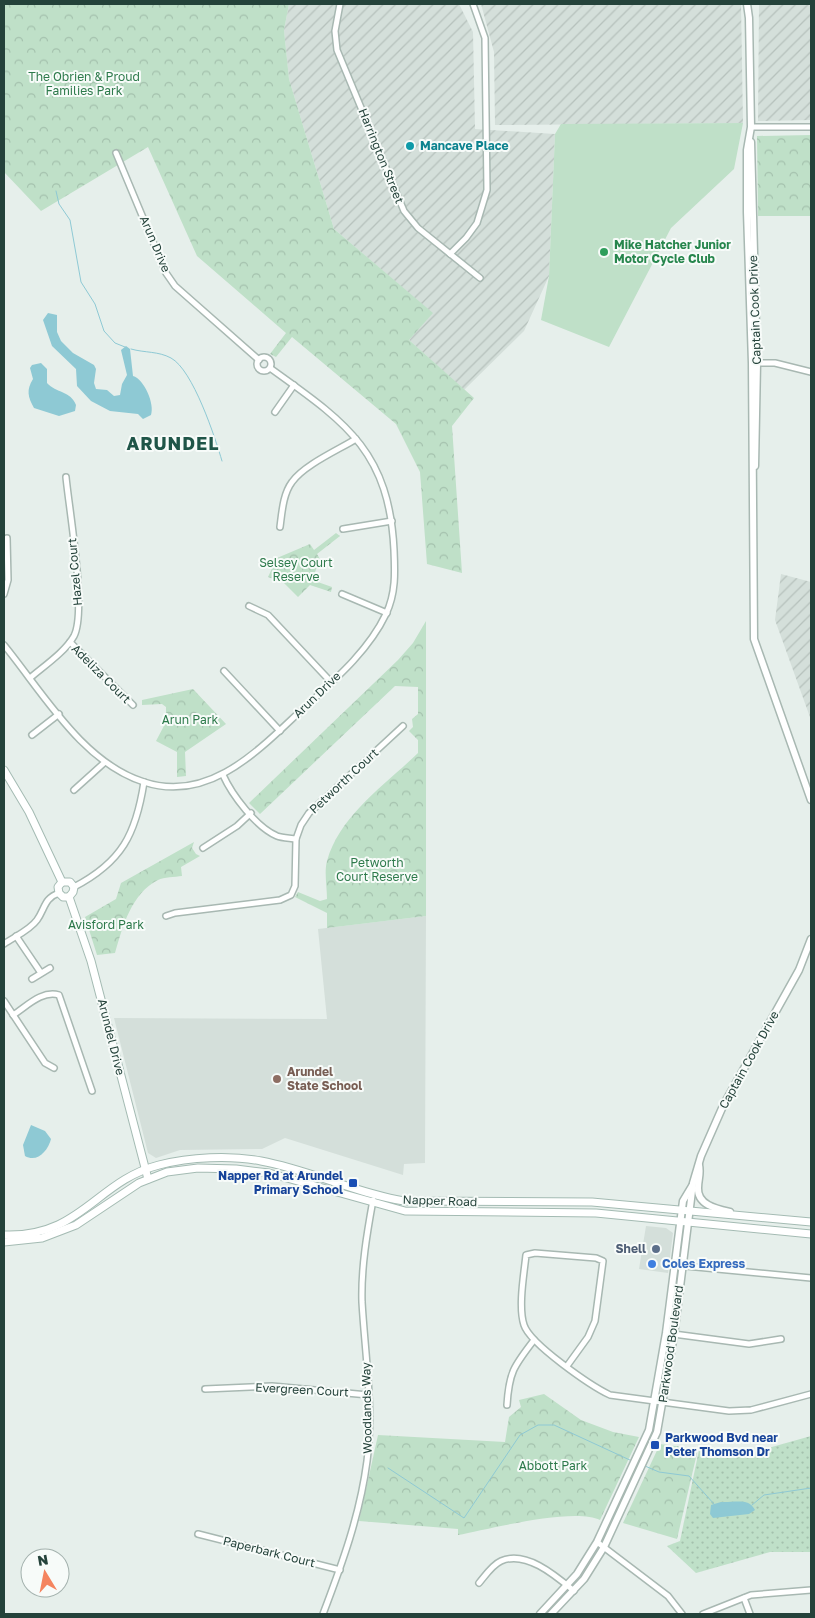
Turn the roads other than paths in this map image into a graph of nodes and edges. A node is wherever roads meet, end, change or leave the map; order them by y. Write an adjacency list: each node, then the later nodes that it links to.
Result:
1 (340, 4): 9 (street, Harrington Street)
2 (473, 4): 9 (street)
3 (747, 4): 5 (street, Captain Cook Drive)
4 (752, 4): 5 (street, Captain Cook Drive)
5 (749, 18): 6 (street, Captain Cook Drive)
6 (751, 127): 7 (street); 12 (street, Captain Cook Drive)
7 (811, 127)
8 (116, 153): 11 (street, Arun Drive)
9 (450, 254): 10 (street, Harrington Street)
10 (480, 278)
11 (259, 360): 13 (street); 13 (street)
12 (754, 363): 14 (street); 44 (street, Captain Cook Drive)
13 (270, 368): 15 (street, Arun Drive)
14 (811, 372)
15 (294, 385): 16 (street); 17 (street, Arun Drive)
16 (276, 412)
17 (356, 439): 19 (street, Arun Drive); 20 (street)
18 (66, 477): 27 (street, Hazel Court)
19 (392, 521): 21 (street); 26 (street, Arun Drive)
20 (280, 527)
21 (343, 529)
22 (7, 538): 23 (street)
23 (4, 594)
24 (342, 594): 26 (street)
25 (249, 606): 33 (street)
26 (387, 613): 33 (street, Arun Drive)
27 (70, 642): 32 (street, Hazel Court); 34 (street, Adeliza Court)
28 (4, 646): 29 (street, Arun Drive)
29 (9, 652): 30 (street); 32 (street, Arun Drive)
30 (4, 656)
31 (224, 672): 37 (street)
32 (30, 678): 35 (street, Arun Drive)
33 (331, 682): 37 (street, Arun Drive)
34 (133, 705)
35 (59, 714): 38 (street); 39 (street, Arun Drive)
36 (403, 726): 46 (street, Petworth Court)
37 (280, 731): 41 (street, Arun Drive)
38 (32, 735)
39 (104, 763): 42 (street, Arun Drive); 43 (street)
40 (4, 770): 48 (main road)
41 (223, 775): 42 (street, Arun Drive); 45 (street)
42 (144, 782): 49 (street)
43 (74, 790)
44 (811, 800)
45 (251, 814): 46 (street); 47 (street)
46 (296, 839): 52 (street, Petworth Court)
47 (203, 848)
48 (62, 882): 49 (main road); 50 (main road)
49 (74, 886): 51 (main road)
50 (59, 892): 51 (main road); 53 (street)
51 (69, 896): 64 (main road, Arundel Drive)
52 (166, 916)
53 (16, 936): 55 (street); 57 (street)
54 (811, 939): 63 (street, Captain Cook Drive)
55 (4, 944)
56 (50, 968): 57 (street)
57 (41, 973): 58 (street)
58 (32, 979)
59 (4, 1001): 60 (street)
60 (13, 1015): 61 (street); 62 (street)
61 (54, 1068)
62 (92, 1091)
63 (699, 1164): 66 (street, Captain Cook Drive); 69 (street)
64 (145, 1169): 65 (main road, Arundel Drive); 67 (main road, Napper Road); 73 (main road, Napper Road)
65 (148, 1179): 67 (main road, Napper Road); 74 (main road, Napper Road)
66 (694, 1183): 68 (street, Parkwood Boulevard)
67 (373, 1200): 68 (main road, Napper Road); 70 (main road, Napper Road); 85 (street, Woodlands Way)
68 (686, 1211): 69 (main road, Napper Road); 70 (street, Parkwood Boulevard)
69 (736, 1215): 71 (main road, Napper Road)
70 (685, 1222): 72 (main road, Napper Road); 75 (street, Parkwood Boulevard); 76 (street, Parkwood Boulevard)
71 (811, 1222)
72 (811, 1234)
73 (4, 1235)
74 (4, 1242)
75 (675, 1265): 76 (street); 78 (street, Parkwood Boulevard)
76 (683, 1266): 77 (street); 79 (street, Parkwood Boulevard)
77 (811, 1278)
78 (666, 1333): 79 (street); 86 (street, Parkwood Boulevard)
79 (674, 1335): 80 (street); 87 (street, Parkwood Boulevard)
80 (781, 1338)
81 (534, 1340): 82 (street); 82 (street); 88 (street)
82 (566, 1366): 86 (street)
83 (205, 1389): 85 (street, Evergreen Court)
84 (811, 1394): 87 (street)
85 (368, 1395): 92 (street, Woodlands Way)
86 (656, 1401): 87 (street); 90 (street, Parkwood Boulevard)
87 (663, 1403): 91 (street, Parkwood Boulevard)
88 (507, 1405)
89 (198, 1534): 92 (street, Paperbark Court)
90 (597, 1542): 91 (street); 94 (street, Parkwood Boulevard)
91 (604, 1547): 96 (street, Parkwood Boulevard); 101 (street)
92 (340, 1570): 98 (street, Woodlands Way)
93 (479, 1583): 94 (street)
94 (568, 1586): 96 (street); 99 (street, Parkwood Boulevard)
95 (811, 1590): 97 (street)
96 (574, 1591): 100 (street, Parkwood Boulevard)
97 (744, 1598): 102 (street); 103 (street)
98 (323, 1614)
99 (540, 1614)
100 (551, 1614)
101 (682, 1614)
102 (703, 1614)
103 (750, 1614)

